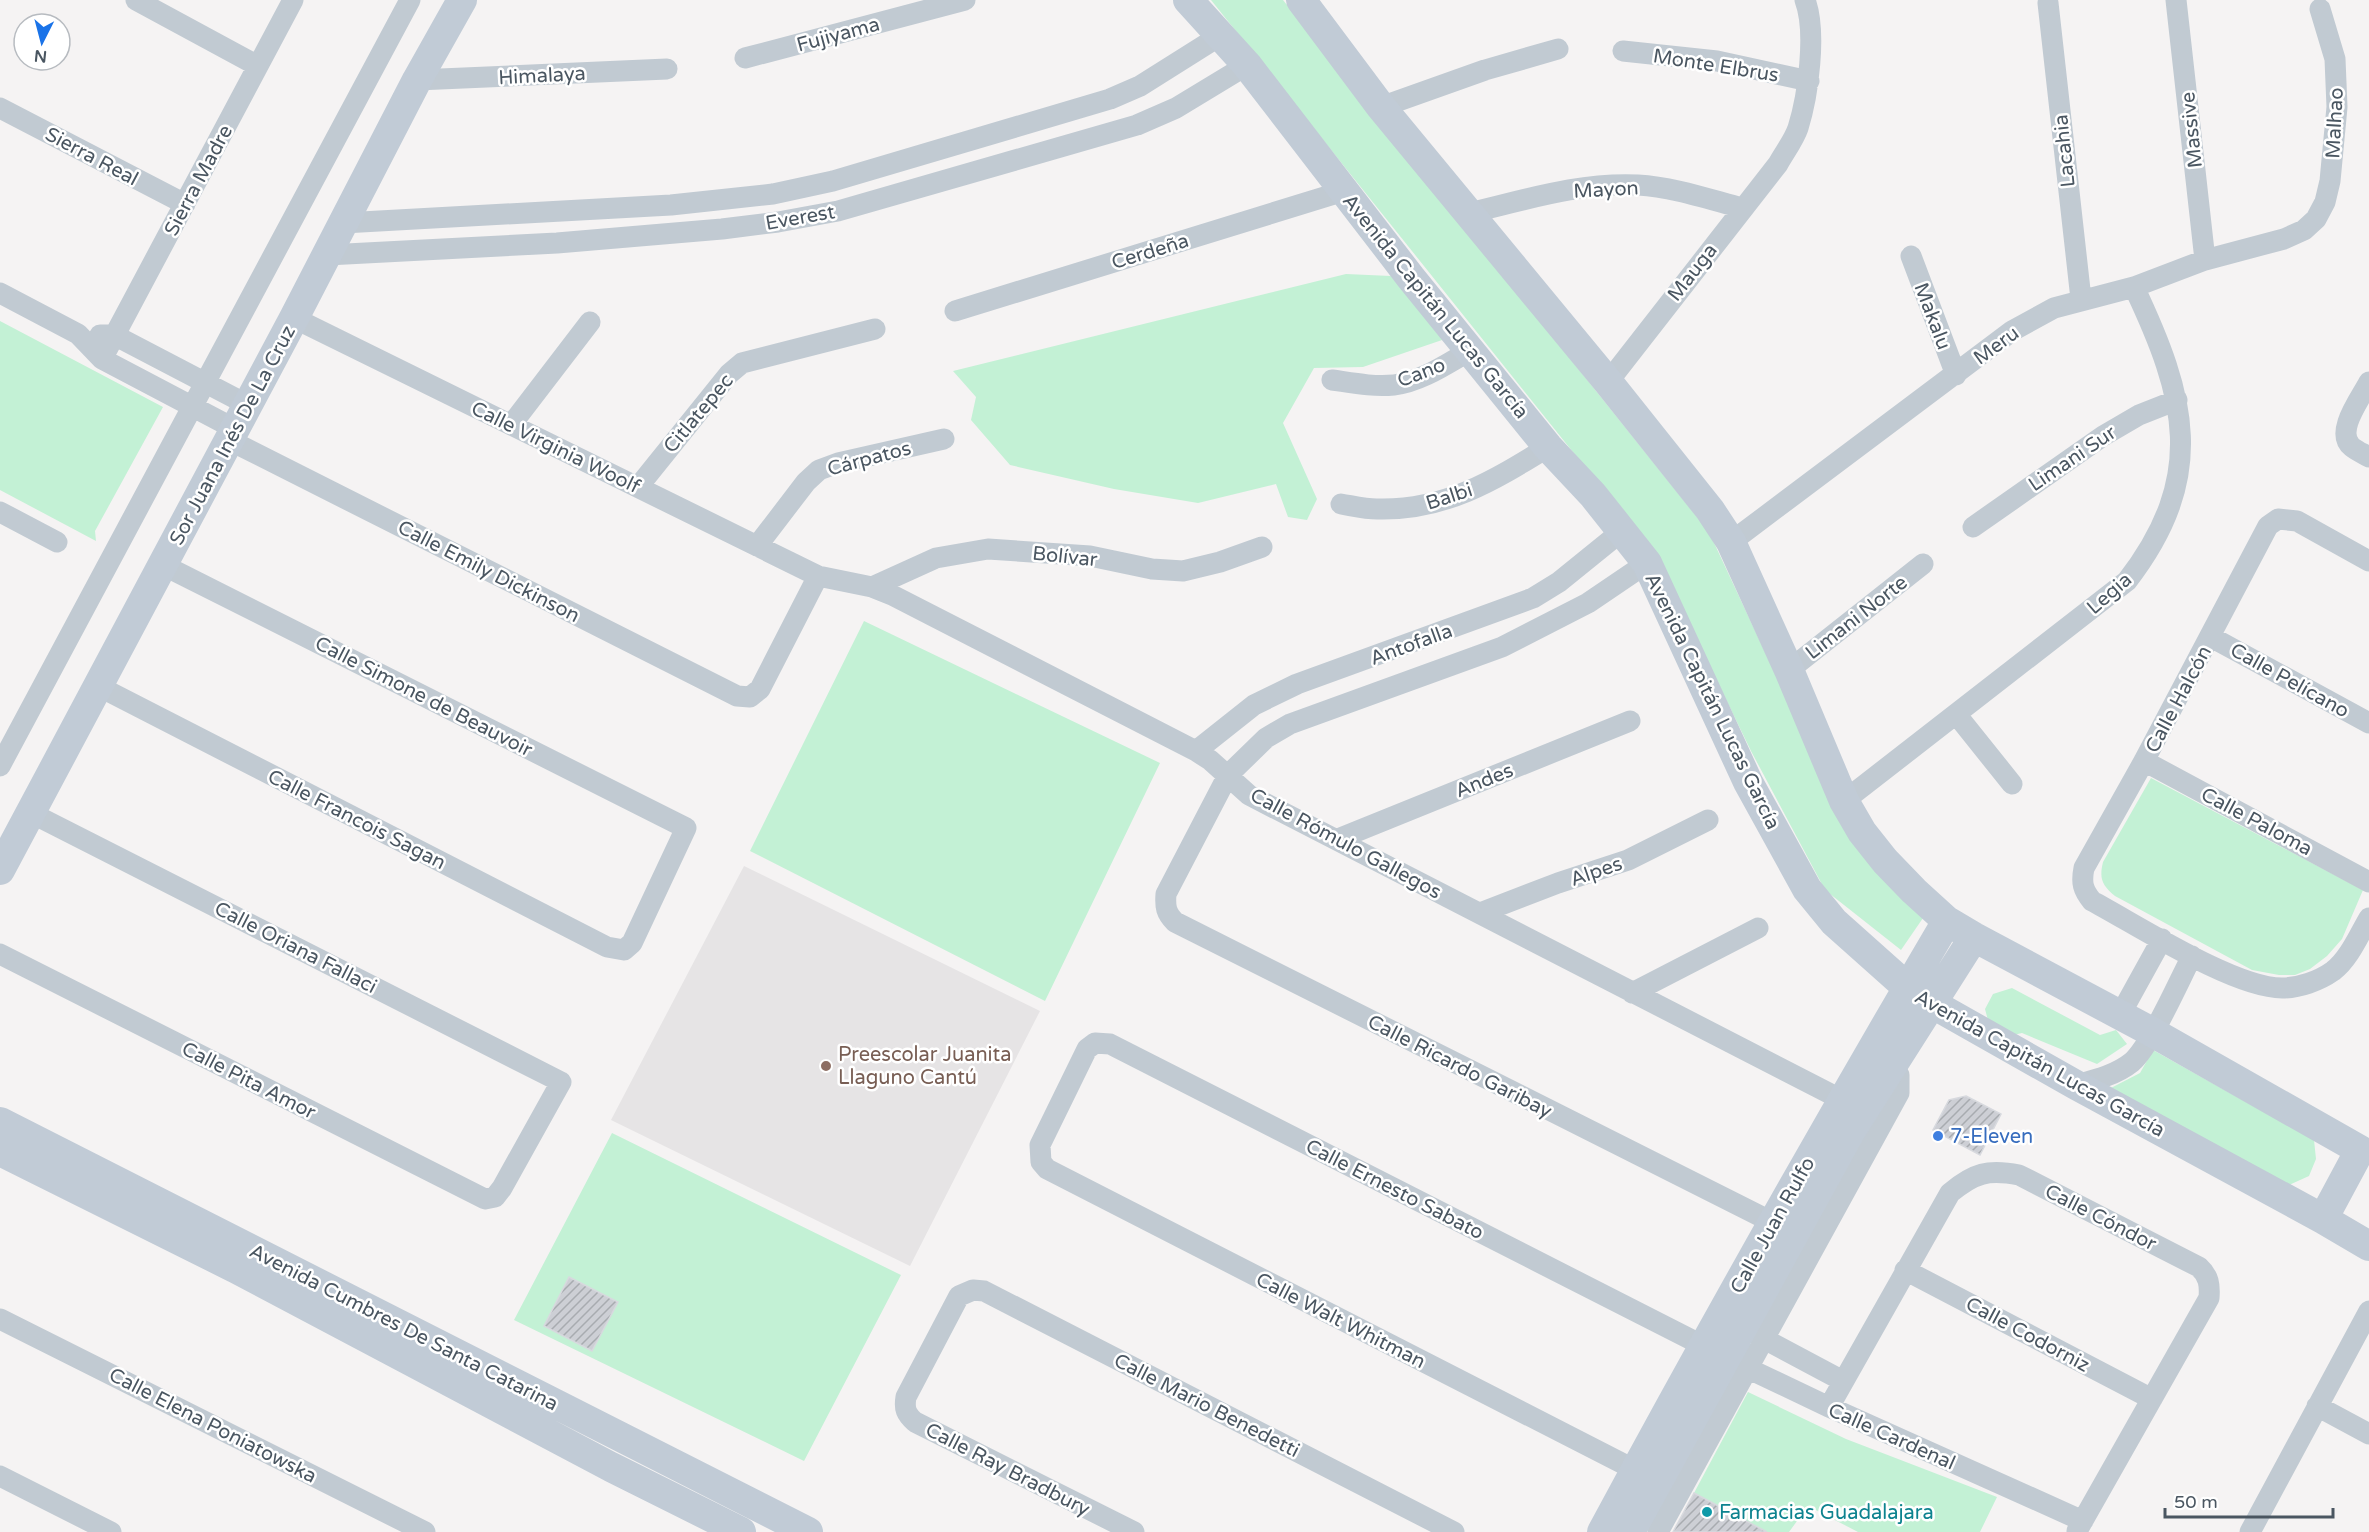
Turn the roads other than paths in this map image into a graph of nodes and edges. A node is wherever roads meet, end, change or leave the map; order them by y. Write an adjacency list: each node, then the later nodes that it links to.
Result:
1 (136, 0): 17 (street)
2 (293, 0): 17 (street, Sierra Madre)
3 (410, 0): 47 (street)
4 (462, 0): 19 (street, Sor Juana Inés De La Cruz)
5 (965, 0): 15 (street, Fujiyama)
6 (1188, 0): 12 (street, Avenida Capitán Lucas García)
7 (1300, 0): 21 (street)
8 (1804, 0): 20 (street)
9 (2176, 0): 31 (street, Massive)
10 (2048, 3): 34 (street, Lacahia)
11 (2320, 9): 28 (street, Malhao)
12 (1221, 35): 16 (street, Avenida Capitán Lucas García); 27 (street, Everest)
13 (1558, 49): 21 (street)
14 (1623, 51): 20 (street, Monte Elbrus)
15 (745, 58)
16 (1247, 65): 23 (street, Avenida Capitán Lucas García); 29 (street, Everest)
17 (258, 66): 24 (street, Sierra Madre)
18 (667, 69): 19 (street, Himalaya)
19 (417, 80): 27 (street, Sor Juana Inés De La Cruz)
20 (1809, 81): 25 (street, Mauga)
21 (1382, 107): 26 (street)
22 (0, 108): 24 (street, Sierra Real)
23 (1344, 191): 35 (street, Cerdeña); 41 (street, Avenida Capitán Lucas García)
24 (184, 204): 40 (street, Sierra Madre)
25 (1742, 207): 26 (street, Mayon); 45 (street, Mauga)
26 (1469, 213): 45 (street)
27 (343, 223): 29 (street, Sor Juana Inés De La Cruz)
28 (2304, 230): 31 (street, Meru)
29 (327, 255): 36 (street, Sor Juana Inés De La Cruz)
30 (1911, 256): 43 (street, Makalu)
31 (2205, 260): 32 (street, Meru)
32 (2134, 286): 34 (street, Meru); 48 (street, Legia)
33 (0, 293): 39 (street)
34 (2081, 299): 43 (street, Meru)
35 (955, 311)
36 (294, 318): 50 (street, Calle Virginia Woolf); 51 (street, Sor Juana Inés De La Cruz)
37 (590, 322): 50 (street)
38 (875, 329): 55 (street, Citlatepec)
39 (78, 334): 40 (street); 42 (street)
40 (114, 335): 42 (street, Sierra Madre); 47 (street)
41 (1471, 350): 44 (street, Cano); 53 (street, Avenida Capitán Lucas García)
42 (102, 359): 49 (street)
43 (1956, 375): 61 (street, Meru)
44 (1332, 380)
45 (1608, 382): 61 (street)
46 (2369, 382): 54 (street)
47 (205, 383): 49 (street); 51 (street)
48 (2177, 400): 58 (street, Limani Sur); 73 (street, Legia)
49 (192, 406): 51 (street); 78 (street)
50 (511, 424): 55 (street, Calle Virginia Woolf)
51 (237, 425): 67 (street, Sor Juana Inés De La Cruz); 68 (street, Calle Emily Dickinson)
52 (944, 439): 62 (street, Cárpatos)
53 (1548, 447): 56 (street, Balbi); 59 (street, Avenida Capitán Lucas García)
54 (2369, 457)
55 (638, 487): 62 (street, Calle Virginia Woolf)
56 (1341, 504)
57 (0, 512): 60 (street)
58 (1973, 527)
59 (1622, 531): 65 (street, Avenida Capitán Lucas García); 76 (street, Antofalla)
60 (57, 542)
61 (1731, 542): 71 (street)
62 (757, 546): 68 (street, Calle Virginia Woolf)
63 (1262, 547): 69 (street, Bolívar)
64 (2369, 561): 70 (street, Calle Halcón)
65 (1647, 564): 79 (street, Antofalla); 98 (street, Avenida Capitán Lucas García)
66 (1923, 564): 71 (street, Limani Norte)
67 (163, 565): 72 (street, Sor Juana Inés De La Cruz); 94 (street, Calle Simone de Beauvoir)
68 (818, 576): 69 (street, Calle Rómulo Gallegos)
69 (872, 587): 76 (street, Calle Rómulo Gallegos)
70 (2211, 637): 75 (street, Calle Pelícano); 77 (street, Calle Halcón)
71 (1789, 670): 81 (street)
72 (98, 686): 82 (street, Sor Juana Inés De La Cruz); 94 (street, Calle Francois Sagan)
73 (1956, 714): 80 (street); 81 (street, Legia)
74 (1630, 721): 84 (street, Andes)
75 (2369, 723)
76 (1196, 751): 79 (street, Calle Rómulo Gallegos)
77 (2145, 761): 86 (street, Calle Paloma); 93 (street, Calle Halcón)
78 (0, 766)
79 (1228, 775): 84 (street, Calle Rómulo Gallegos); 87 (street, Antofalla)
80 (2012, 784)
81 (1844, 801): 90 (street)
82 (31, 813): 85 (street, Sor Juana Inés De La Cruz); 108 (street, Calle Oriana Fallaci)
83 (1707, 819): 88 (street, Alpes)
84 (1338, 839): 88 (street, Calle Rómulo Gallegos)
85 (0, 870)
86 (2369, 882)
87 (1166, 894): 110 (street, Calle Ricardo Garibay)
88 (1480, 913): 97 (street, Calle Rómulo Gallegos)
89 (2369, 918): 96 (street, Calle Halcón)
90 (1947, 921): 92 (street); 98 (street, Calle Juan Rulfo)
91 (1758, 927): 97 (street)
92 (1974, 938): 98 (street, Calle Juan Rulfo); 99 (street)
93 (2162, 939): 96 (street, Calle Halcón); 99 (street)
94 (618, 950)
95 (0, 954): 108 (street, Calle Pita Amor)
96 (2192, 956): 100 (street)
97 (1632, 993): 103 (street, Calle Rómulo Gallegos)
98 (1920, 996): 101 (street, Calle Juan Rulfo); 102 (street, Avenida Capitán Lucas García)
99 (2120, 1015): 100 (street)
100 (2152, 1032): 102 (street); 105 (street)
101 (1883, 1053): 103 (street, Calle Juan Rulfo); 116 (street, Calle Juan Rulfo)
102 (2076, 1085): 109 (street, Avenida Capitán Lucas García)
103 (1852, 1105): 110 (street, Calle Juan Rulfo)
104 (0, 1122): 122 (street, Avenida Cumbres De Santa Catarina)
105 (2366, 1146): 109 (street)
106 (0, 1151): 124 (street, Avenida Cumbres De Santa Catarina)
107 (1047, 1169): 117 (street, Calle Ernesto Sabato); 126 (street, Calle Walt Whitman)
108 (499, 1194)
109 (2323, 1219): 111 (street, Avenida Capitán Lucas García)
110 (1784, 1228): 116 (street, Calle Juan Rulfo)
111 (2369, 1246)
112 (1905, 1270): 118 (street, Calle Cóndor); 119 (street, Calle Codorniz); 119 (street, Calle Cóndor)
113 (959, 1296): 132 (street, Calle Ray Bradbury); 133 (street, Calle Mario Benedetti)
114 (2369, 1311): 120 (street)
115 (0, 1319): 129 (street, Calle Elena Poniatowska)
116 (1742, 1327): 117 (street, Calle Juan Rulfo); 117 (street, Calle Juan Rulfo); 118 (street, Calle Cardenal)
117 (1726, 1357): 121 (street, Calle Cardenal); 126 (street, Calle Juan Rulfo); 136 (street, Calle Juan Rulfo)
118 (1843, 1381): 121 (street, Calle Cóndor)
119 (2152, 1399): 127 (street, Calle Cóndor)
120 (2317, 1406): 123 (street); 137 (street)
121 (1828, 1407): 127 (street, Calle Cardenal)
122 (615, 1434): 124 (street); 131 (street, Avenida Cumbres De Santa Catarina)
123 (2369, 1434)
124 (600, 1461): 130 (street, Avenida Cumbres De Santa Catarina)
125 (0, 1476): 128 (street)
126 (1647, 1476): 134 (street, Calle Juan Rulfo); 135 (street, Calle Juan Rulfo)
127 (2080, 1526)
128 (111, 1532)
129 (426, 1532)
130 (741, 1532)
131 (808, 1532)
132 (1134, 1532)
133 (1454, 1532)
134 (1602, 1532)
135 (1630, 1532)
136 (1658, 1532)
137 (2250, 1532)

